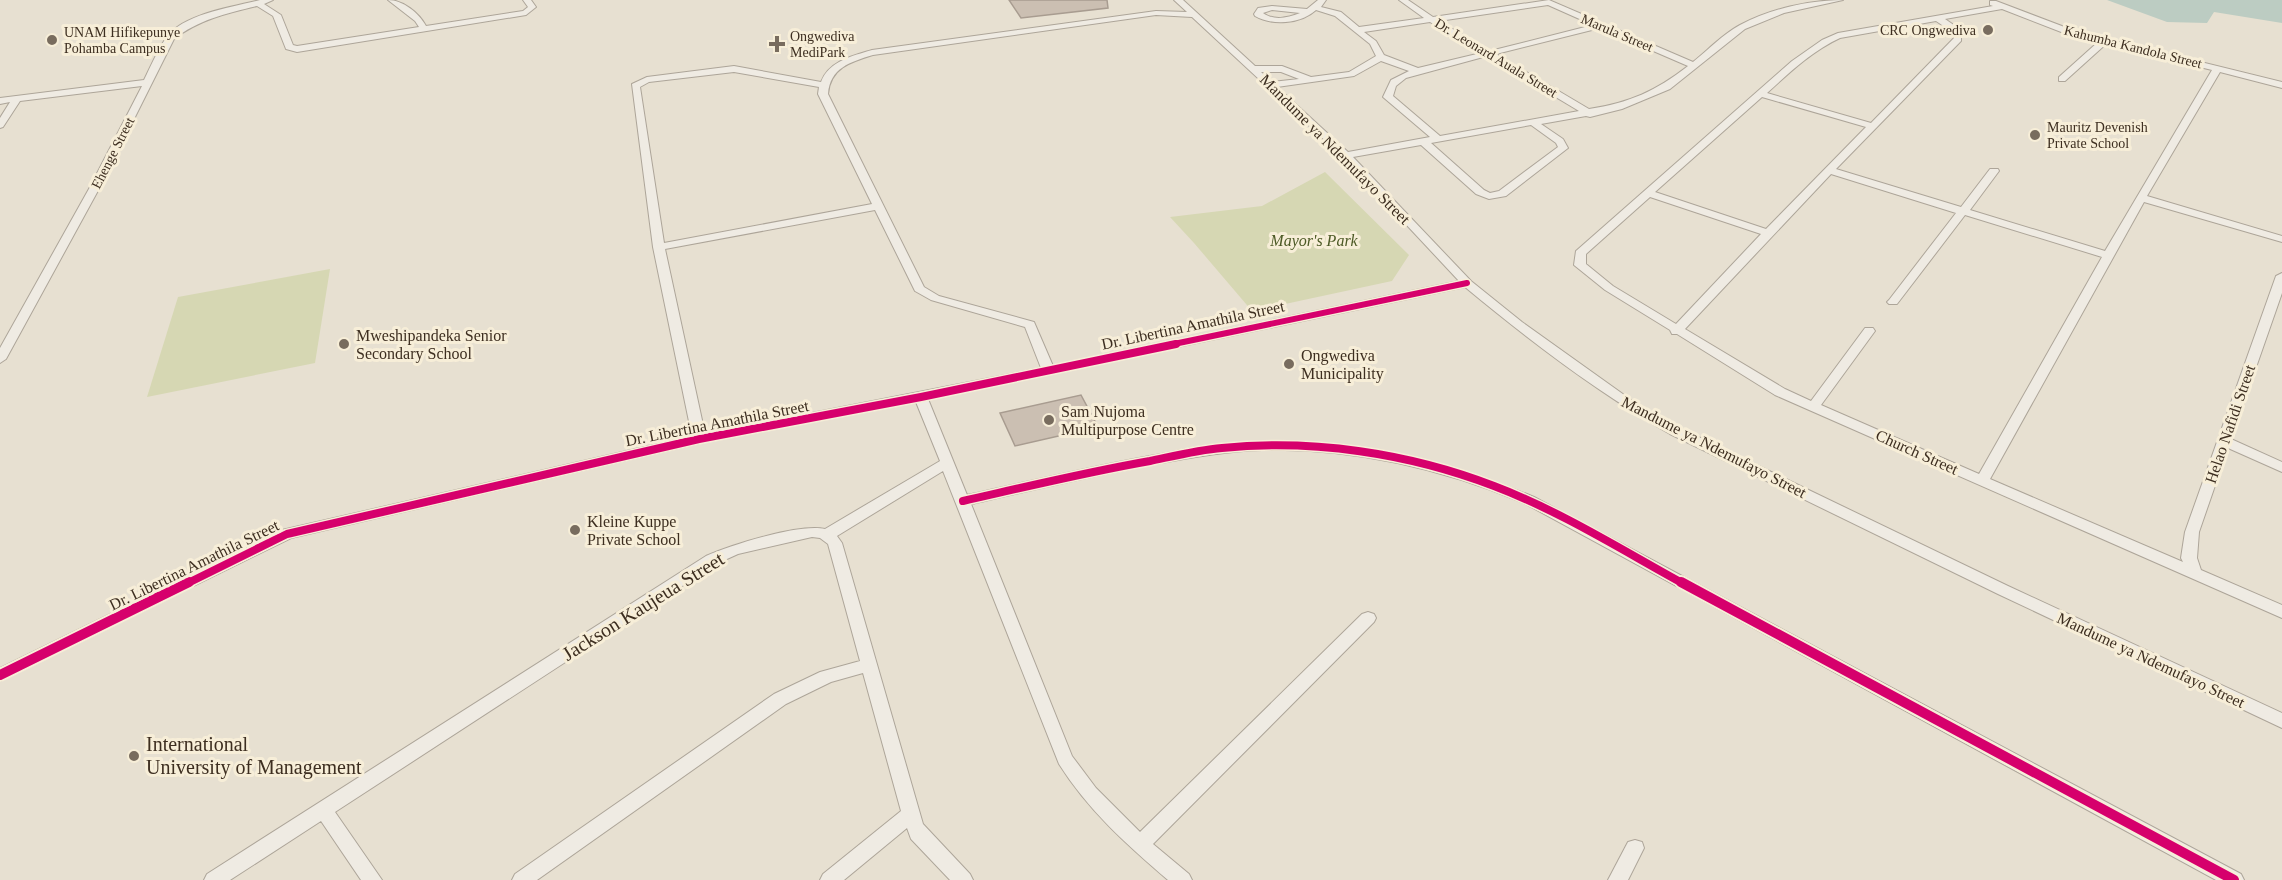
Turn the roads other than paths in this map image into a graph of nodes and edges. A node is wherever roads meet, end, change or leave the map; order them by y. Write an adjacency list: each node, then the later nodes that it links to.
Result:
1 (392, 0): 17 (street)
2 (527, 0): 17 (street)
3 (1403, 0): 15 (street, Dr. Leonard Auala Street)
4 (1839, 0): 9 (street)
5 (1987, 0): 11 (street, Kahumba Kandola Street)
6 (263, 1): 17 (street); 28 (street, Ehenge Street)
7 (1179, 1): 12 (street); 13 (street, Mandume ya Ndemufayo Street)
8 (1545, 1): 15 (street); 16 (street, Marula Street)
9 (1816, 2): 22 (street)
10 (1316, 7): 10 (street); 18 (street)
11 (2001, 7): 14 (street); 19 (street, Kahumba Kandola Street)
12 (1156, 14): 13 (street); 31 (street)
13 (1194, 15): 23 (street, Mandume ya Ndemufayo Street)
14 (1939, 19): 32 (street); 38 (street)
15 (1432, 20): 18 (street); 20 (street, Dr. Leonard Auala Street)
16 (1600, 27): 20 (street); 22 (street, Marula Street)
17 (424, 29)
18 (1358, 30): 21 (street)
19 (2104, 41): 24 (street, Kahumba Kandola Street); 26 (street)
20 (1490, 54): 25 (street); 35 (street, Dr. Leonard Auala Street)
21 (1381, 57): 25 (street); 27 (street)
22 (1692, 65): 35 (street)
23 (1254, 69): 27 (street); 29 (street, Mandume ya Ndemufayo Street)
24 (2217, 69): 30 (street, Kahumba Kandola Street); 45 (street)
25 (1418, 71): 39 (street)
26 (2062, 78)
27 (1308, 79): 29 (street)
28 (148, 82): 33 (street); 57 (street, Ehenge Street)
29 (1271, 85): 41 (street, Mandume ya Ndemufayo Street)
30 (2282, 85)
31 (823, 90): 46 (street); 50 (street)
32 (1762, 94): 38 (street); 44 (street)
33 (17, 99): 34 (street); 37 (street)
34 (0, 101)
35 (1590, 114): 36 (street)
36 (1534, 123): 39 (street); 40 (street)
37 (0, 125)
38 (1872, 126): 42 (street)
39 (1437, 138): 40 (street)
40 (1422, 141): 41 (street)
41 (1346, 155): 53 (street, Mandume ya Ndemufayo Street)
42 (1829, 170): 47 (street); 48 (street)
43 (1994, 171): 47 (street)
44 (1648, 193): 48 (street); 59 (street, Church Street)
45 (2141, 198): 49 (street); 51 (street)
46 (879, 206): 50 (street); 62 (street)
47 (1963, 211): 51 (street); 54 (street)
48 (1768, 233): 59 (street)
49 (2282, 238)
50 (659, 247): 65 (street)
51 (2109, 256): 69 (street)
52 (2282, 276): 55 (street, Helao Nafidi Street)
53 (1467, 283): 62 (street, Dr. Libertina Amathila Street); 77 (street, Mandume ya Ndemufayo Street)
54 (1893, 302)
55 (2268, 317): 56 (street); 66 (street, Helao Nafidi Street)
56 (2282, 319)
57 (16, 328): 58 (street); 61 (street, Ehenge Street)
58 (0, 331)
59 (1676, 331): 64 (street, Church Street)
60 (1869, 331): 64 (street)
61 (0, 359)
62 (1048, 369): 63 (street, Dr. Libertina Amathila Street)
63 (921, 397): 65 (street, Dr. Libertina Amathila Street); 67 (street)
64 (1813, 407): 69 (street, Church Street)
65 (699, 439): 76 (street, Dr. Libertina Amathila Street)
66 (2224, 441): 68 (street); 72 (street, Helao Nafidi Street)
67 (948, 462): 70 (street); 71 (street)
68 (2282, 467)
69 (1982, 481): 72 (street, Church Street)
70 (963, 501): 80 (street); 89 (street)
71 (827, 535): 75 (street); 78 (street, Jackson Kaujeua Street)
72 (2195, 574): 73 (street, Church Street)
73 (2282, 612)
74 (1368, 618): 80 (street)
75 (870, 665): 79 (street); 84 (street)
76 (0, 675)
77 (2282, 721)
78 (324, 810): 82 (street, Jackson Kaujeua Street); 83 (street)
79 (911, 814): 85 (street); 86 (street)
80 (1140, 844): 87 (street)
81 (1635, 848): 88 (street)
82 (214, 880)
83 (372, 880)
84 (522, 880)
85 (830, 880)
86 (963, 880)
87 (1182, 880)
88 (1618, 880)
89 (2234, 880)

